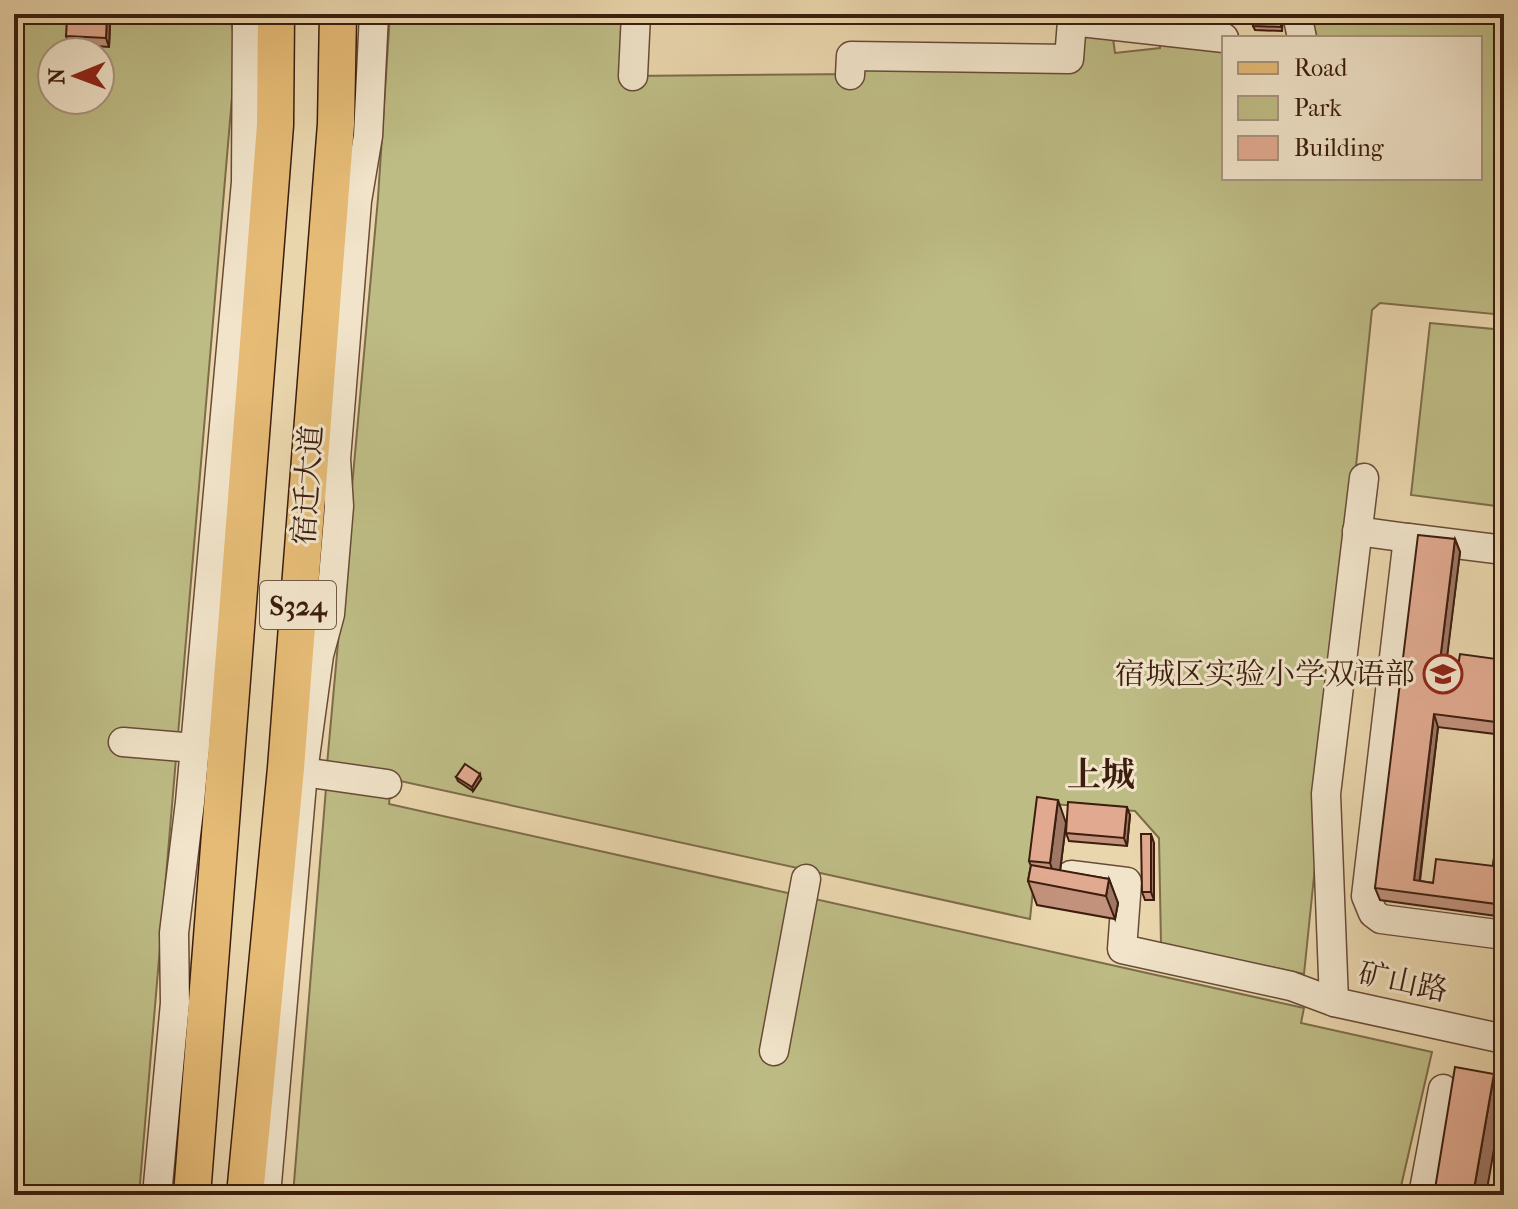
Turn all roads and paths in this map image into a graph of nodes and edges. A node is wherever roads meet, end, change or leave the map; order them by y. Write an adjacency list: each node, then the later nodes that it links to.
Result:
1 (247, 14): 16 (street)
2 (276, 14): 27 (main road, 宿迁大道 / S324)
3 (338, 14): 28 (main road, 宿迁大道 / S324)
4 (374, 14): 17 (street)
5 (636, 14): 10 (street)
6 (1297, 14): 7 (street)
7 (1302, 36)
8 (1222, 38): 9 (street)
9 (850, 75)
10 (633, 76)
11 (1364, 478): 12 (street)
12 (1357, 531): 13 (street); 22 (street)
13 (1408, 538): 14 (street); 21 (street)
14 (1504, 550)
15 (123, 742): 16 (street)
16 (195, 748): 26 (street)
17 (303, 772): 18 (street); 29 (street)
18 (387, 784)
19 (1067, 875): 22 (street, 矿山路)
20 (806, 879): 24 (street)
21 (1504, 935)
22 (1334, 1002): 23 (street, 矿山路)
23 (1504, 1039)
24 (774, 1051)
25 (1443, 1089): 30 (street)
26 (157, 1195)
27 (192, 1195)
28 (245, 1195)
29 (266, 1195)
30 (1423, 1195)

